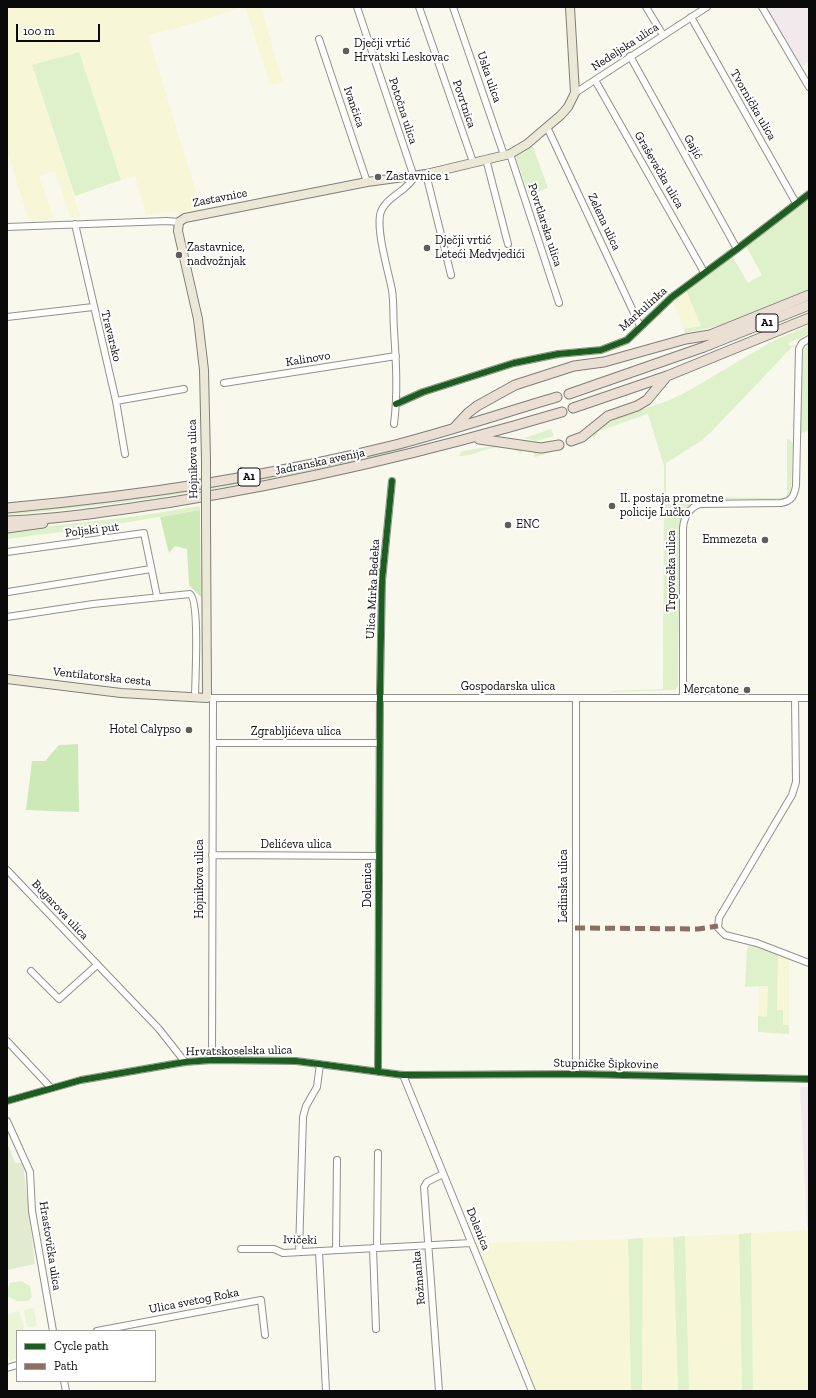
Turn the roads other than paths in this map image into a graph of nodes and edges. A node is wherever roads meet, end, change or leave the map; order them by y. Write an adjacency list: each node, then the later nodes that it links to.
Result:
1 (357, 7): 20 (street, Potočna ulica)
2 (419, 7): 18 (street, Povrtnica)
3 (453, 7): 16 (street, Uska ulica)
4 (570, 7): 14 (main road)
5 (646, 7): 9 (street)
6 (707, 7): 8 (street, Nedeljska ulica)
7 (762, 7): 13 (street)
8 (691, 17): 9 (street, Nedeljska ulica); 23 (street, Tvornička ulica)
9 (664, 35): 11 (street, Nedeljska ulica)
10 (319, 39): 21 (street, Ivančica)
11 (630, 56): 12 (street, Nedeljska ulica); 28 (street, Gajić)
12 (596, 80): 14 (street, Nedeljska ulica); 29 (street, Graševačka ulica)
13 (809, 87)
14 (575, 93): 15 (main road)
15 (547, 127): 16 (main road); 37 (street, Zelena ulica)
16 (507, 154): 17 (main road); 32 (street, Povrtlarska ulica)
17 (486, 159): 18 (main road); 27 (street)
18 (472, 162): 19 (main road)
19 (426, 174): 20 (main road); 30 (street)
20 (414, 176): 21 (main road, Zastavnice); 39 (street)
21 (367, 182): 24 (main road, Zastavnice)
22 (809, 194): 23 (street, Markulinka)
23 (796, 203): 28 (street, Markulinka)
24 (179, 222): 25 (street, Zastavnice); 67 (main road, Hojnikova ulica, bridge)
25 (75, 224): 26 (street, Zastavnice); 34 (street, Travarsko)
26 (7, 227)
27 (508, 244)
28 (737, 249): 29 (street, Markulinka)
29 (704, 272): 37 (street, Markulinka)
30 (451, 275)
31 (809, 295): 50 (highway)
32 (559, 303)
33 (809, 305): 43 (highway, A1)
34 (93, 307): 35 (street); 45 (street, Travarsko)
35 (7, 318)
36 (809, 318): 40 (highway, A1)
37 (640, 326): 46 (street, Markulinka)
38 (809, 339): 70 (street, Trgovačka ulica)
39 (396, 356): 41 (street, Kalinovo); 46 (street)
40 (667, 376): 47 (highway, A1); 52 (highway)
41 (224, 383)
42 (184, 389): 45 (street)
43 (569, 394)
44 (557, 397): 50 (highway, Jadranska avenija)
45 (116, 401): 54 (street, Travarsko)
46 (396, 404): 49 (street)
47 (573, 408)
48 (562, 412): 51 (highway, Jadranska avenija / A1)
49 (394, 424)
50 (455, 428): 56 (highway, Jadranska avenija / A1)
51 (474, 438): 53 (highway); 57 (highway, Jadranska avenija / A1)
52 (571, 441)
53 (559, 445)
54 (125, 454)
55 (392, 481): 68 (street, Ulica Mirka Bedeka)
56 (7, 508)
57 (64, 516): 58 (highway, Jadranska avenija / A1); 59 (highway)
58 (7, 521)
59 (7, 528)
60 (7, 552): 61 (street, Poljski put)
61 (151, 569): 62 (street); 63 (street, Poljski put)
62 (8, 592)
63 (157, 596): 64 (street); 66 (street)
64 (7, 617)
65 (7, 679): 66 (main road, Ventilatorska cesta)
66 (195, 697): 67 (main road, Ventilatorska cesta)
67 (210, 698): 68 (street, Gospodarska ulica); 73 (street, Hojnikova ulica)
68 (380, 698): 69 (street, Gospodarska ulica); 74 (street, Dolenica)
69 (576, 698): 70 (street, Gospodarska ulica); 86 (street, Ledinska ulica)
70 (683, 698): 71 (street, Gospodarska ulica)
71 (795, 698): 72 (street, Gospodarska ulica); 78 (street)
72 (809, 698)
73 (213, 743): 74 (street, Zgrabljićeva ulica); 75 (street, Hojnikova ulica)
74 (379, 743): 76 (street, Dolenica)
75 (212, 855): 76 (street, Delićeva ulica); 82 (street, Hojnikova ulica)
76 (379, 856): 85 (street, Dolenica)
77 (7, 870): 79 (street, Bugarova ulica)
78 (809, 962)
79 (97, 965): 80 (street); 83 (street, Bugarova ulica)
80 (31, 971)
81 (7, 1041): 89 (street)
82 (212, 1060): 83 (street, Hrvatskoselska ulica); 84 (street, Hrvatskoselska ulica)
83 (185, 1062): 89 (street, Hrvatskoselska ulica)
84 (320, 1064): 85 (street, Hrvatskoselska ulica); 101 (street)
85 (378, 1072): 87 (street, Hrvatskoselska ulica)
86 (576, 1074): 87 (street, Stupničke Šipkovine); 88 (street, Stupničke Šipkovine)
87 (403, 1075): 94 (street, Dolenica)
88 (809, 1079)
89 (51, 1088): 90 (street, Hrvatskoselska ulica)
90 (7, 1101)
91 (7, 1121): 103 (street, Hrastovička ulica)
92 (378, 1153): 97 (street)
93 (337, 1160): 99 (street)
94 (443, 1174): 95 (street, Dolenica); 96 (street, Rožmanka)
95 (471, 1243): 96 (street, Ivičeki); 108 (street, Dolenica)
96 (427, 1246): 97 (street, Ivičeki); 107 (street, Rožmanka)
97 (375, 1248): 99 (street, Ivičeki); 102 (street)
98 (241, 1249): 101 (street, Ivičeki)
99 (336, 1250): 100 (street, Ivičeki)
100 (319, 1251): 101 (street, Ivičeki); 106 (street)
101 (299, 1252)
102 (376, 1329)
103 (53, 1330)
104 (102, 1330): 105 (street, Ulica svetog Roka)
105 (264, 1335)
106 (326, 1391)
107 (439, 1391)
108 (532, 1391)

